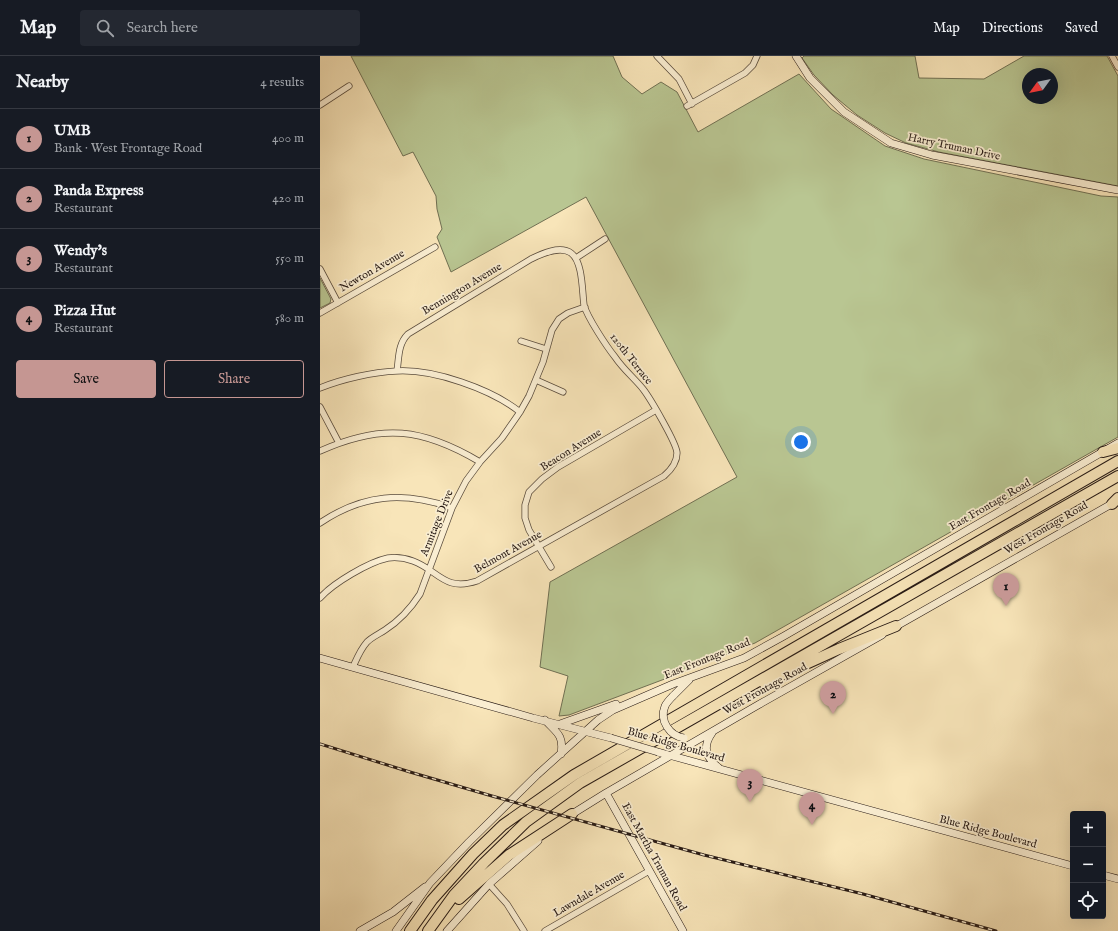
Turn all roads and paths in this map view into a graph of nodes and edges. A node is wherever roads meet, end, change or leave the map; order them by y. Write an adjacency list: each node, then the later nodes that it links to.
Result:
1 (657, 56): 2 (street)
2 (756, 56)
3 (796, 56): 8 (street, Harry Truman Drive)
4 (1112, 56): 5 (street)
5 (1118, 67)
6 (349, 86): 7 (street)
7 (320, 105)
8 (1118, 190)
9 (605, 239): 11 (street)
10 (434, 247): 13 (street, Newton Avenue)
11 (576, 258): 14 (street, 120th Terrace); 18 (street, Bennington Avenue)
12 (320, 269): 13 (street)
13 (338, 302): 15 (street, Newton Avenue)
14 (585, 307): 17 (street, Armitage Drive); 23 (street, 120th Terrace)
15 (320, 313)
16 (521, 341): 17 (street)
17 (546, 349): 19 (street, Armitage Drive)
18 (397, 371): 20 (street); 24 (street)
19 (536, 380): 21 (street); 24 (street, Armitage Drive)
20 (320, 388)
21 (563, 392)
22 (320, 407): 25 (street)
23 (656, 410): 33 (street, 120th Terrace); 37 (street, Beacon Avenue)
24 (520, 412): 31 (street, Armitage Drive)
25 (339, 443): 28 (street); 31 (street)
26 (1118, 443): 29 (street, East Frontage Road)
27 (1118, 448): 29 (highway)
28 (320, 451)
29 (1102, 452): 44 (street, East Frontage Road)
30 (1118, 461): 67 (highway)
31 (480, 462): 35 (street, Armitage Drive)
32 (1118, 476): 45 (highway)
33 (661, 478): 37 (street, Belmont Avenue)
34 (1116, 501): 41 (street, West Frontage Road)
35 (452, 508): 36 (street); 39 (street, Armitage Drive)
36 (320, 523)
37 (539, 546): 38 (street, Beacon Avenue); 39 (street, Belmont Avenue)
38 (550, 567)
39 (429, 570): 40 (street, Belmont Avenue); 43 (street, Armitage Drive)
40 (320, 598)
41 (896, 626): 45 (highway); 50 (street, West Frontage Road)
42 (320, 658): 43 (street, Blue Ridge Boulevard)
43 (353, 667): 47 (street, Blue Ridge Boulevard)
44 (690, 678): 46 (street, East Frontage Road); 51 (street, bridge)
45 (730, 696): 63 (highway)
46 (638, 700): 48 (street); 49 (street, East Frontage Road)
47 (544, 720): 48 (street, Blue Ridge Boulevard); 52 (street)
48 (559, 724): 49 (street, Blue Ridge Boulevard)
49 (586, 731): 52 (street, East Frontage Road); 53 (street, Blue Ridge Boulevard, bridge)
50 (714, 731): 51 (street, West Frontage Road); 54 (street)
51 (704, 737): 53 (street, West Frontage Road)
52 (561, 754): 61 (street, East Frontage Road)
53 (672, 756): 54 (street, Blue Ridge Boulevard); 55 (street, West Frontage Road)
54 (721, 769): 57 (street, Blue Ridge Boulevard)
55 (606, 793): 56 (street, West Frontage Road); 58 (street, East Martha Truman Road)
56 (572, 814): 62 (street, West Frontage Road); 63 (highway)
57 (1070, 865)
58 (646, 873): 71 (street, Lawndale Avenue); 72 (street, East Martha Truman Road)
59 (1106, 876): 60 (street)
60 (1118, 879)
61 (430, 884): 64 (street); 66 (street, East Frontage Road)
62 (489, 884): 69 (street, West Frontage Road); 70 (street)
63 (439, 916): 68 (highway)
64 (361, 930): 65 (street)
65 (373, 931)
66 (396, 931)
67 (410, 931)
68 (428, 931)
69 (447, 931)
70 (524, 931)
71 (545, 931)
72 (683, 931)

